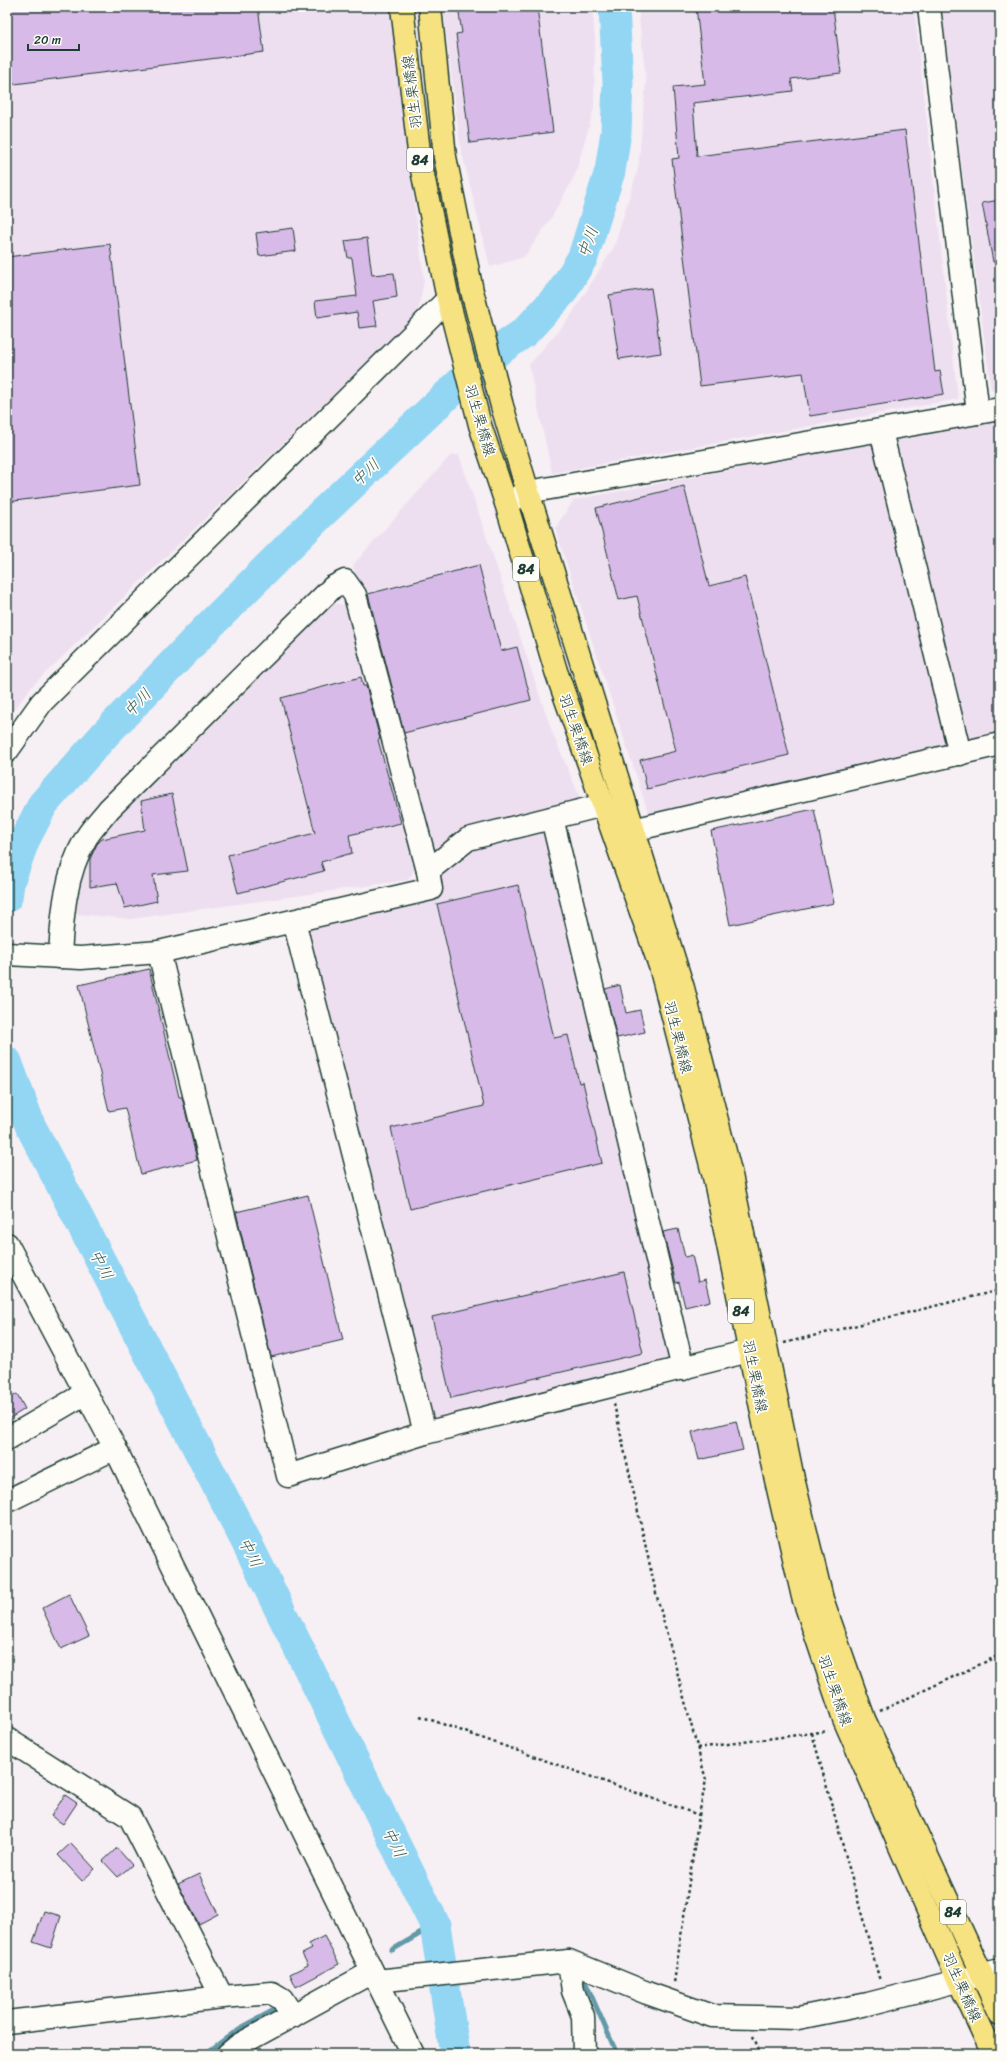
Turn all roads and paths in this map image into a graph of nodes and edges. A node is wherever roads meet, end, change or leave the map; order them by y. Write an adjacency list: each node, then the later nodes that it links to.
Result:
1 (402, 7): 4 (main road, 羽生栗橋線 / 84)
2 (430, 7): 8 (main road, 羽生栗橋線 / 84)
3 (929, 7): 6 (street)
4 (449, 305): 9 (main road, 羽生栗橋線 / 84); 11 (street)
5 (1000, 409): 6 (street)
6 (978, 413): 7 (street)
7 (882, 431): 8 (street); 12 (street)
8 (528, 492): 9 (street); 15 (main road, 羽生栗橋線 / 84)
9 (506, 502): 13 (main road, 羽生栗橋線 / 84)
10 (1000, 744): 12 (street)
11 (7, 751)
12 (960, 754): 15 (street)
13 (603, 805): 14 (street); 23 (main road, 羽生栗橋線 / 84)
14 (552, 818): 16 (street); 24 (street)
15 (633, 830): 23 (main road, 羽生栗橋線 / 84)
16 (428, 871): 17 (street); 20 (street)
17 (294, 921): 18 (street); 27 (street)
18 (159, 952): 20 (street); 27 (street)
19 (7, 954): 20 (street)
20 (60, 957)
21 (7, 1244): 26 (street)
22 (1000, 1290): 23 (path)
23 (758, 1349): 24 (street); 33 (main road, 羽生栗橋線 / 84)
24 (683, 1368): 25 (street)
25 (611, 1387): 27 (street); 36 (path)
26 (86, 1393): 28 (street); 29 (street)
27 (425, 1433)
28 (7, 1439)
29 (115, 1448): 30 (street); 40 (street)
30 (7, 1501)
31 (1000, 1655): 33 (path)
32 (420, 1716): 37 (path)
33 (856, 1723): 34 (path); 39 (main road, 羽生栗橋線 / 84); 41 (main road, 羽生栗橋線 / 84)
34 (812, 1733): 36 (path); 43 (path)
35 (7, 1739): 42 (street)
36 (697, 1748): 37 (path)
37 (699, 1815): 44 (path)
38 (569, 1960): 40 (street); 44 (street); 50 (street)
39 (991, 1972): 41 (street); 45 (main road, 羽生栗橋線 / 84)
40 (374, 1976): 46 (street); 49 (street)
41 (958, 1979): 43 (street); 51 (main road, 羽生栗橋線 / 84)
42 (222, 1997): 46 (street); 47 (street)
43 (884, 1999): 44 (street)
44 (672, 2001)
45 (1000, 2014)
46 (293, 2016): 48 (street)
47 (7, 2022)
48 (228, 2054)
49 (413, 2054)
50 (584, 2054)
51 (993, 2054)

